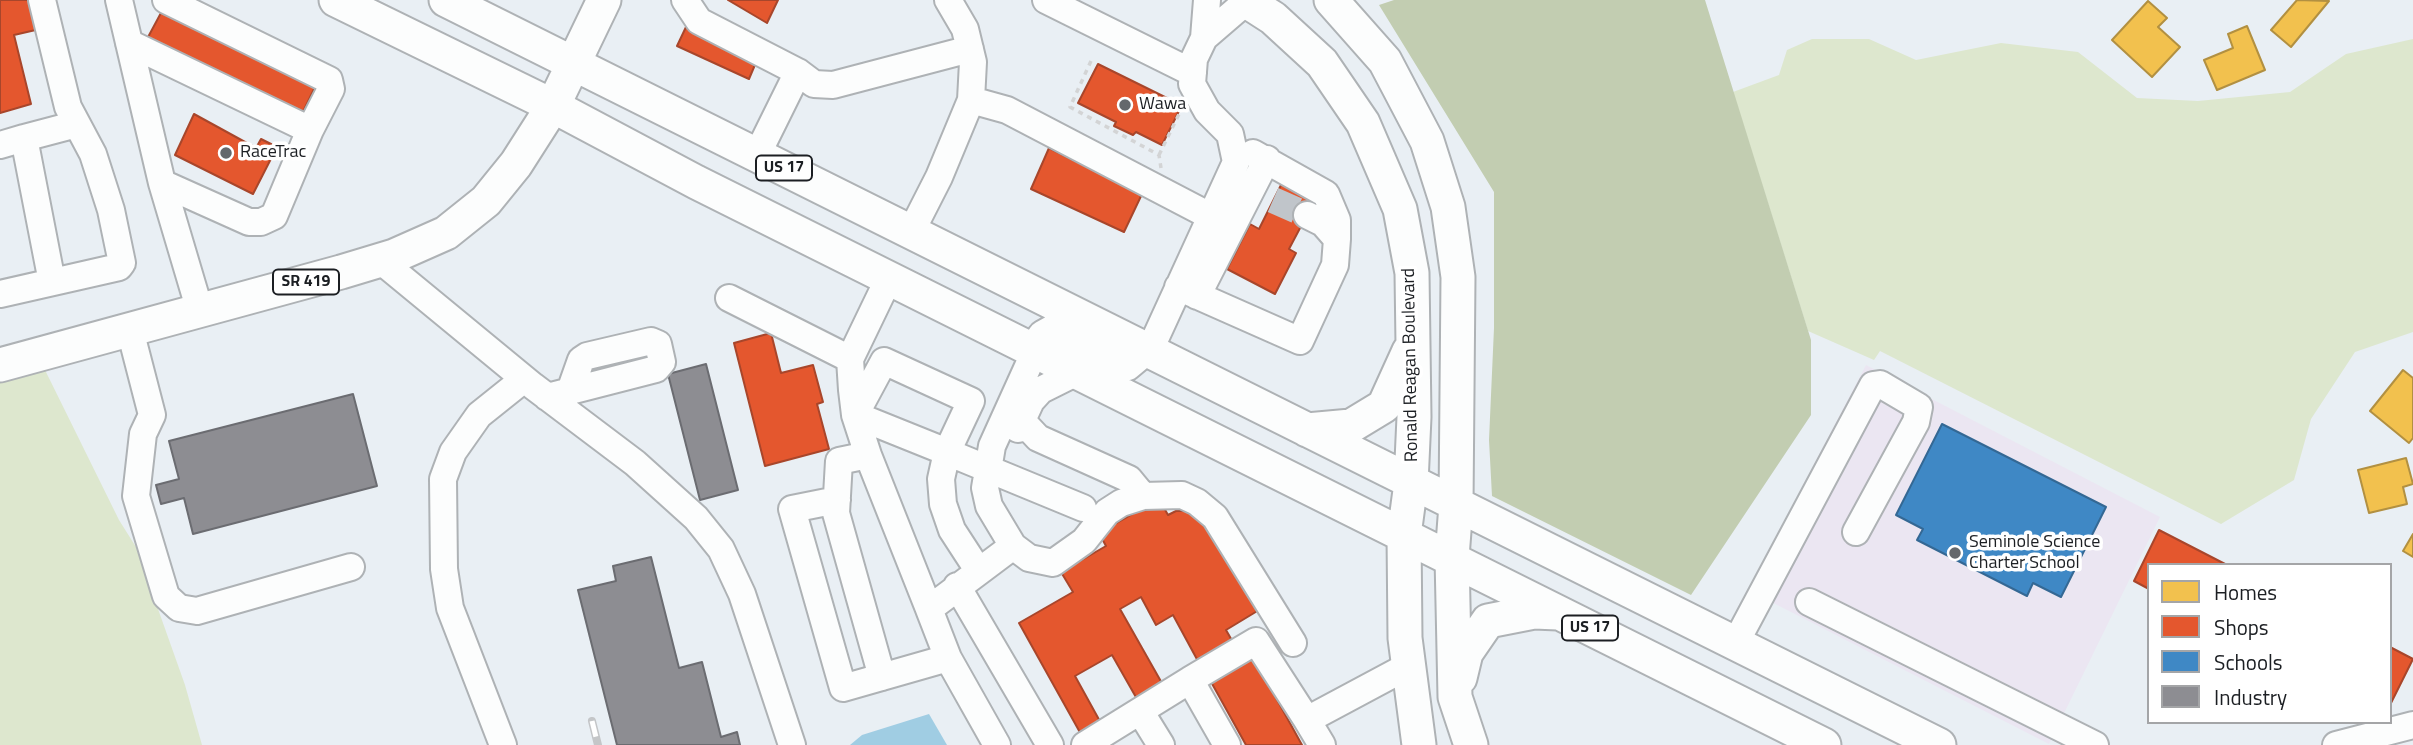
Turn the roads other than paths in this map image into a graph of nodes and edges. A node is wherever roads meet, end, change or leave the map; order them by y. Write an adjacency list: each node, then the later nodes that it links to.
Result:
1 (42, 0): 21 (street)
2 (119, 0): 14 (street)
3 (166, 0): 22 (street)
4 (336, 0): 20 (main road, US 17)
5 (446, 0): 16 (main road, US 17)
6 (604, 0): 16 (main road)
7 (685, 0): 17 (street)
8 (948, 0): 15 (street)
9 (1046, 0): 18 (street)
10 (1207, 0): 13 (street)
11 (1246, 0): 13 (street); 40 (main road, Ronald Reagan Boulevard)
12 (1331, 0): 56 (main road)
13 (1204, 38): 18 (street)
14 (129, 43): 22 (street); 27 (street)
15 (970, 49): 17 (street); 19 (street)
16 (572, 62): 20 (main road, SR 419); 25 (main road, US 17)
17 (797, 72): 25 (street)
18 (1193, 73): 24 (street)
19 (971, 100): 29 (street); 30 (street)
20 (553, 106): 32 (main road, SR 419); 33 (main road, US 17)
21 (77, 124): 23 (street); 34 (street)
22 (310, 130): 27 (street)
23 (12, 141): 34 (street)
24 (1233, 146): 26 (street); 29 (street)
25 (757, 155): 30 (main road, US 17)
26 (1266, 159): 31 (street); 35 (street)
27 (162, 183): 38 (street)
28 (1307, 215): 31 (street)
29 (1210, 216): 35 (street)
30 (911, 232): 41 (main road, US 17)
31 (1336, 252): 35 (street)
32 (380, 260): 38 (main road, SR 419); 46 (street)
33 (889, 278): 42 (main road, US 17); 43 (street)
34 (52, 282): 36 (street)
35 (1188, 291): 41 (street)
36 (0, 294)
37 (729, 298): 43 (street)
38 (200, 311): 39 (main road, SR 419)
39 (130, 330): 44 (main road, SR 419); 62 (street)
40 (1413, 343): 49 (main road); 53 (main road, Ronald Reagan Boulevard)
41 (1146, 350): 42 (main road); 49 (main road, US 17)
42 (1035, 351): 45 (main road, US 17); 52 (street)
43 (850, 359): 47 (street)
44 (0, 365)
45 (1077, 372): 48 (street); 59 (main road, US 17)
46 (524, 379): 78 (street); 79 (street)
47 (855, 415): 50 (street); 50 (street); 51 (street)
48 (1022, 421): 52 (street); 54 (street)
49 (1307, 430): 53 (main road, US 17)
50 (947, 452): 52 (street); 63 (street)
51 (868, 455): 55 (street); 65 (street)
52 (989, 468): 57 (street); 60 (street)
53 (1412, 483): 56 (main road, US 17); 59 (main road, Ronald Reagan Boulevard)
54 (1143, 496): 60 (street); 67 (street)
55 (836, 500): 71 (street); 71 (street)
56 (1456, 505): 61 (main road); 68 (main road, US 17)
57 (1083, 508)
58 (1856, 532): 68 (street)
59 (1404, 535): 61 (main road, US 17); 70 (main road, Ronald Reagan Boulevard)
60 (1013, 546): 63 (street)
61 (1452, 557): 66 (main road, US 17); 73 (main road)
62 (351, 566)
63 (968, 578): 65 (street); 81 (street)
64 (1809, 602): 89 (street)
65 (929, 609): 69 (street)
66 (1562, 613): 73 (main road); 87 (main road, US 17)
67 (1293, 643)
68 (1735, 644): 88 (main road, US 17)
69 (948, 658): 71 (street); 80 (street)
70 (1408, 666): 75 (street); 85 (main road, Ronald Reagan Boulevard)
71 (882, 677)
72 (1190, 680): 74 (street); 75 (street); 83 (street)
73 (1455, 697): 86 (main road)
74 (1140, 711): 77 (street); 82 (street)
75 (1307, 720): 84 (street)
76 (2413, 725): 90 (street)
77 (1094, 743)
78 (503, 745)
79 (792, 745)
80 (997, 745)
81 (1050, 745)
82 (1161, 745)
83 (1227, 745)
84 (1322, 745)
85 (1419, 745)
86 (1471, 745)
87 (1824, 745)
88 (1939, 745)
89 (2095, 745)
90 (2336, 745)

